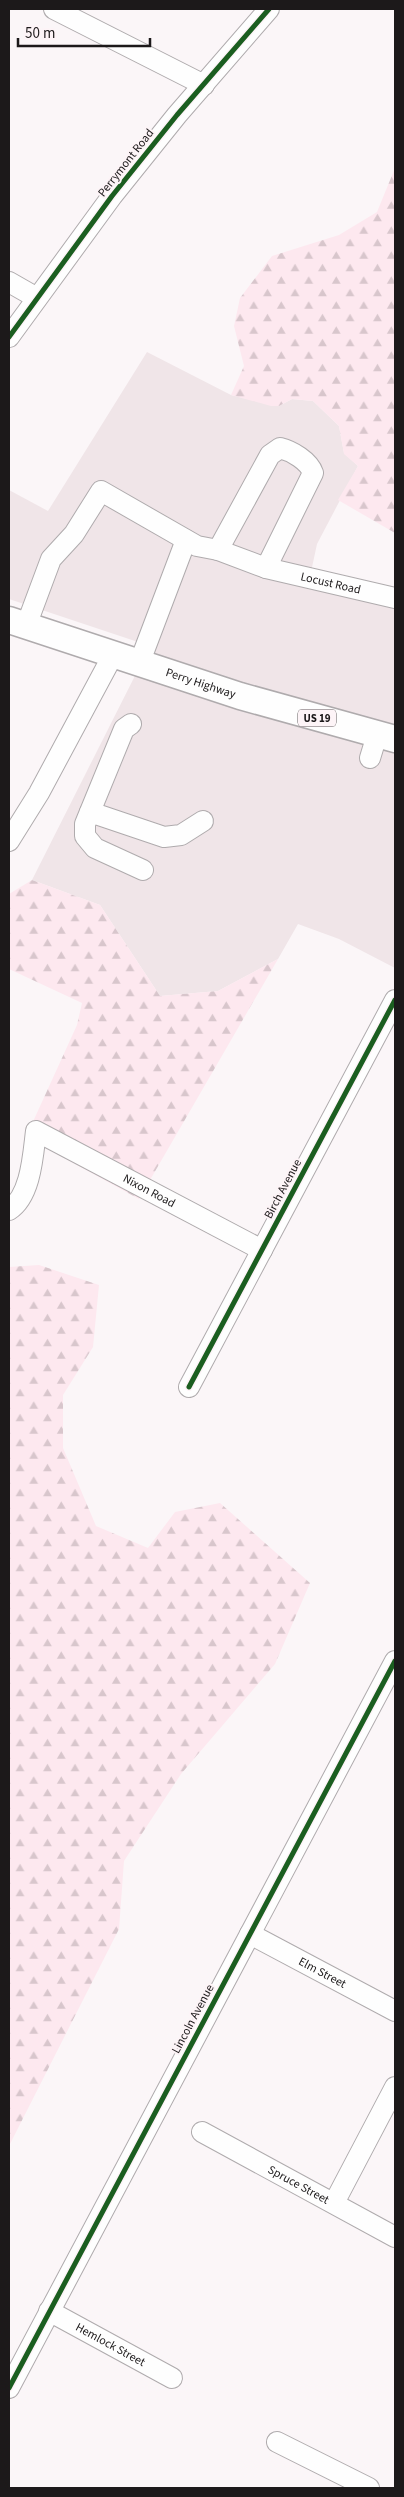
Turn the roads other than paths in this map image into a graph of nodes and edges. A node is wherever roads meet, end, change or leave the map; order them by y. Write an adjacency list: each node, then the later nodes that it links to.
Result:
1 (54, 9): 3 (street)
2 (269, 9): 3 (street, Perrymont Road)
3 (204, 85): 5 (street, Perrymont Road)
4 (9, 282): 5 (street)
5 (36, 298): 6 (street, Perrymont Road)
6 (9, 337)
7 (186, 540): 8 (street, Locust Road); 11 (street, Locust Road); 13 (street)
8 (218, 550): 9 (street, Locust Road); 9 (street)
9 (266, 568): 10 (street, Locust Road)
10 (395, 598)
11 (17, 623): 12 (main road, Perry Highway / US 19)
12 (112, 655): 13 (main road, Perry Highway / US 19); 18 (street)
13 (139, 664): 15 (main road, Perry Highway / US 19)
14 (131, 724): 16 (street)
15 (381, 744)
16 (90, 812): 17 (street); 19 (street)
17 (202, 821)
18 (9, 841)
19 (143, 870)
20 (395, 1000): 22 (street, Birch Avenue)
21 (9, 1210): 22 (street, Nixon Road)
22 (262, 1250): 23 (street, Birch Avenue)
23 (189, 1387)
24 (395, 1660): 25 (street, Lincoln Avenue)
25 (250, 1934): 26 (street, Elm Street); 31 (street, Lincoln Avenue)
26 (395, 2011)
27 (395, 2087): 29 (street)
28 (202, 2132): 29 (street, Spruce Street)
29 (334, 2203): 30 (street, Spruce Street)
30 (395, 2236)
31 (49, 2311): 32 (street, Hemlock Street); 33 (street, Lincoln Avenue)
32 (172, 2378)
33 (9, 2388)
34 (277, 2442): 35 (street)
35 (369, 2488)

